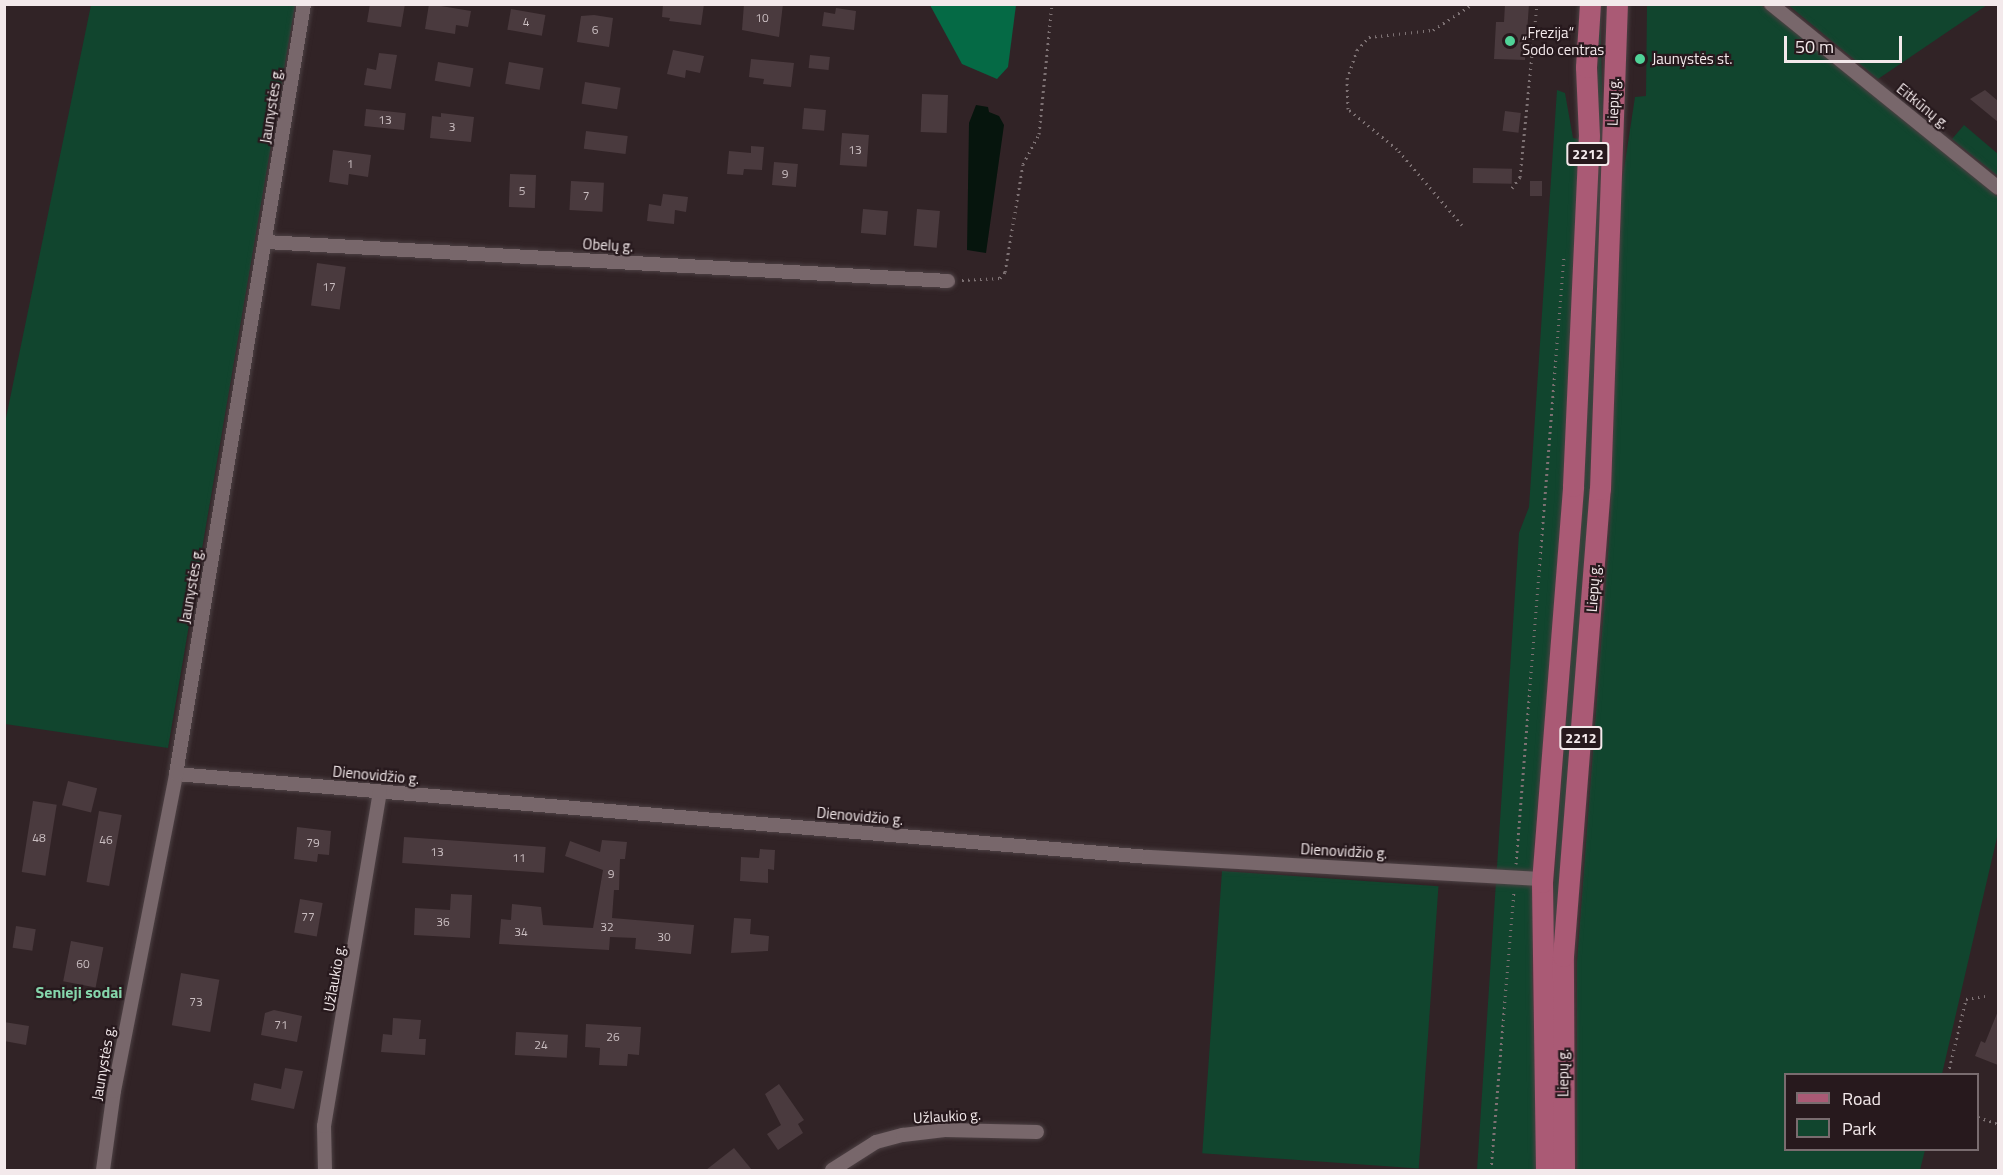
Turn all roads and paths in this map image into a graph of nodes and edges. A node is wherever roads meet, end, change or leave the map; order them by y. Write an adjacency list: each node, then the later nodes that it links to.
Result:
1 (304, 4): 11 (street, Jaunystės g.)
2 (1052, 4): 13 (path)
3 (1473, 4): 10 (path)
4 (1537, 4): 8 (path)
5 (1590, 4): 17 (main road, Liepų g. / 2212)
6 (1617, 4): 28 (main road, Liepų g. / 2212)
7 (1771, 4): 9 (street, Eitkūnų g.)
8 (1512, 188)
9 (1998, 188)
10 (1462, 225)
11 (266, 242): 13 (street, Obelų g.); 14 (street, Jaunystės g.)
12 (1565, 244): 16 (path)
13 (948, 281)
14 (176, 774): 15 (street, Dienovidžio g.); 23 (street, Jaunystės g.)
15 (380, 792): 16 (street, Dienovidžio g.); 24 (street, Užlaukio g.)
16 (1516, 878): 17 (street, Dienovidžio g.); 26 (path)
17 (1542, 879): 27 (main road, Liepų g. / 2212)
18 (1986, 996): 19 (path)
19 (1948, 1073)
20 (1979, 1118): 21 (path)
21 (1998, 1124)
22 (1037, 1132): 25 (street, Užlaukio g.)
23 (103, 1170)
24 (325, 1170)
25 (832, 1170)
26 (1491, 1170)
27 (1545, 1170)
28 (1564, 1170)

